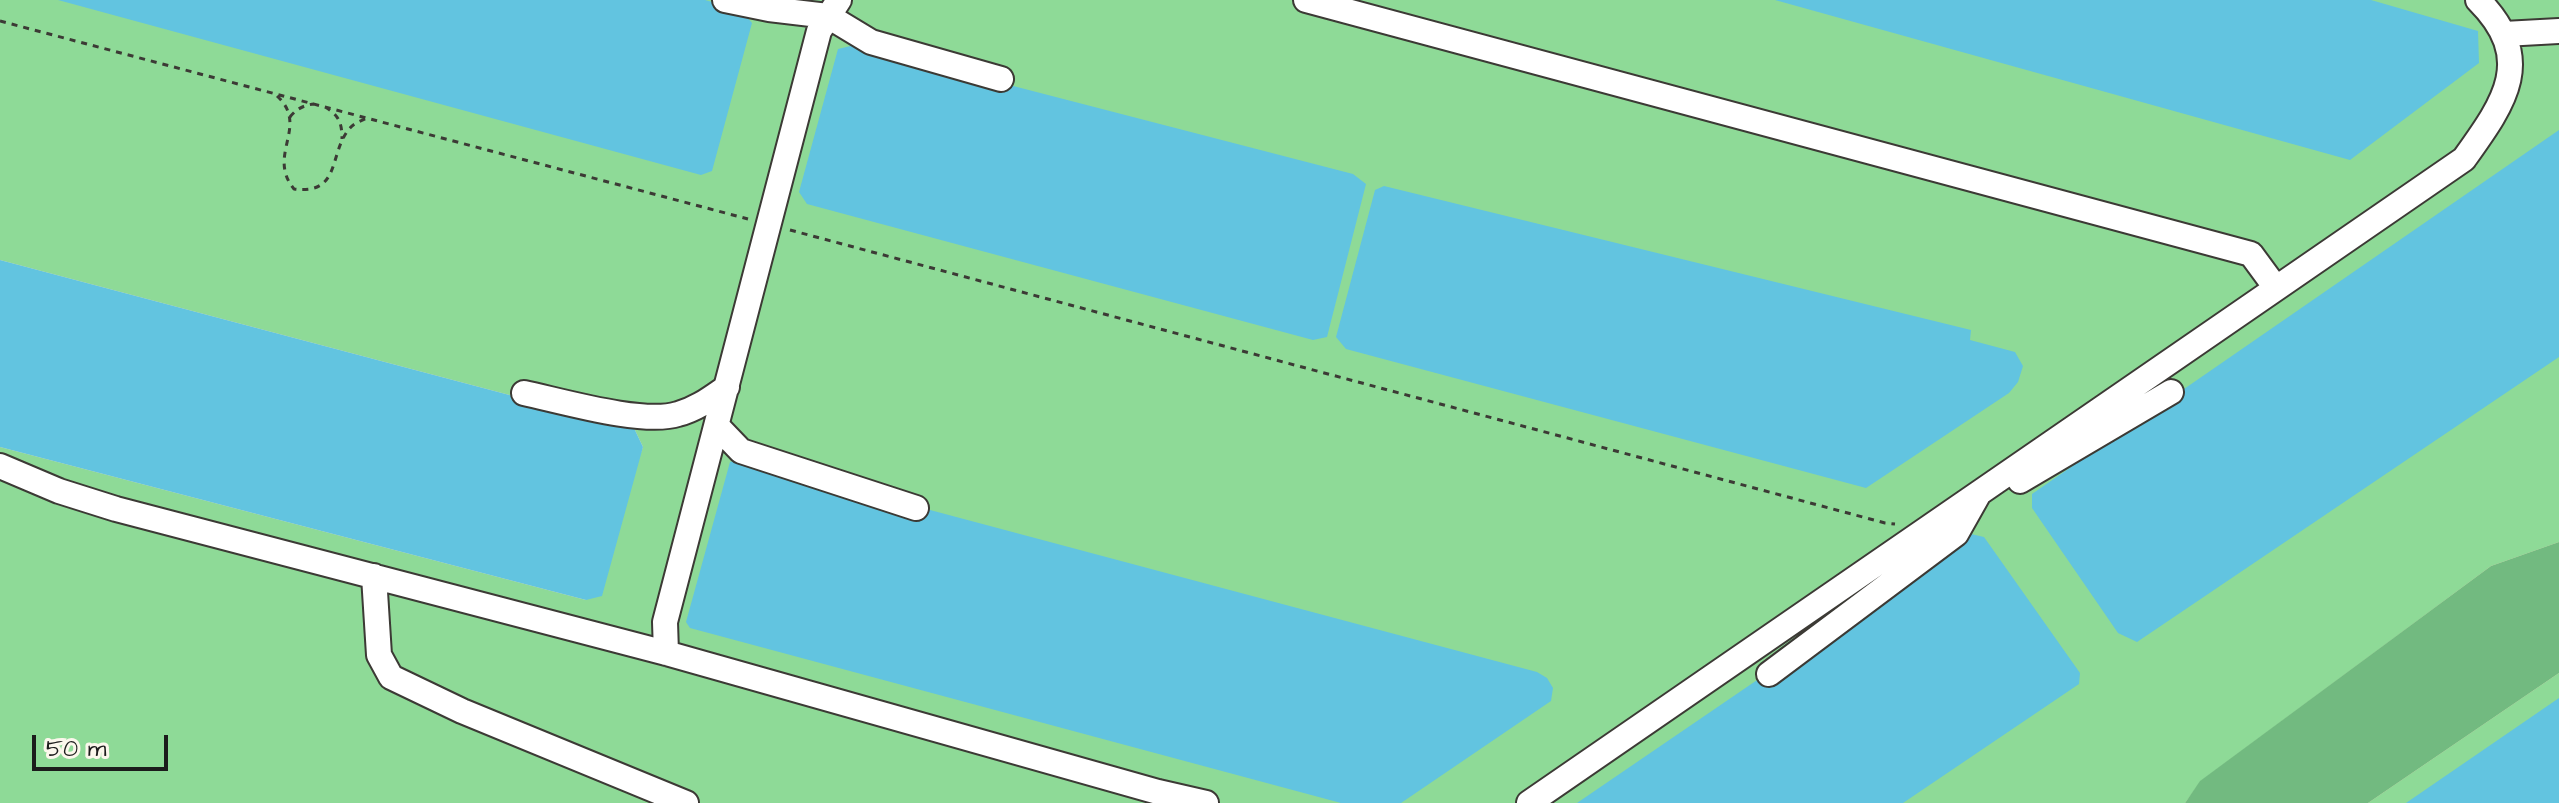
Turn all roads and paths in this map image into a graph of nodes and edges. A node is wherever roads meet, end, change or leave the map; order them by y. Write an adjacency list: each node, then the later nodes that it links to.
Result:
1 (725, 0): 4 (lane)
2 (1306, 0): 15 (lane)
3 (2478, 0): 7 (lane)
4 (834, 8): 8 (lane); 14 (lane)
5 (0, 21): 9 (path)
6 (2559, 31): 7 (lane)
7 (2504, 34): 15 (lane)
8 (1001, 79)
9 (275, 94): 10 (path); 11 (path)
10 (320, 104): 11 (path); 12 (path); 13 (path)
11 (290, 117): 13 (path)
12 (367, 118): 13 (path); 14 (path)
13 (342, 139)
14 (769, 224): 16 (lane); 23 (path)
15 (2276, 288): 21 (lane)
16 (727, 387): 18 (lane); 19 (lane)
17 (2171, 392): 21 (lane)
18 (524, 393)
19 (717, 426): 22 (lane); 25 (lane)
20 (0, 466): 24 (lane)
21 (1980, 490): 23 (lane); 26 (lane)
22 (916, 508)
23 (1927, 527): 30 (lane)
24 (374, 576): 25 (lane); 28 (lane)
25 (666, 653): 27 (lane)
26 (1769, 674)
27 (1167, 799): 29 (lane)
28 (686, 803)
29 (1206, 803)
30 (1529, 803)

